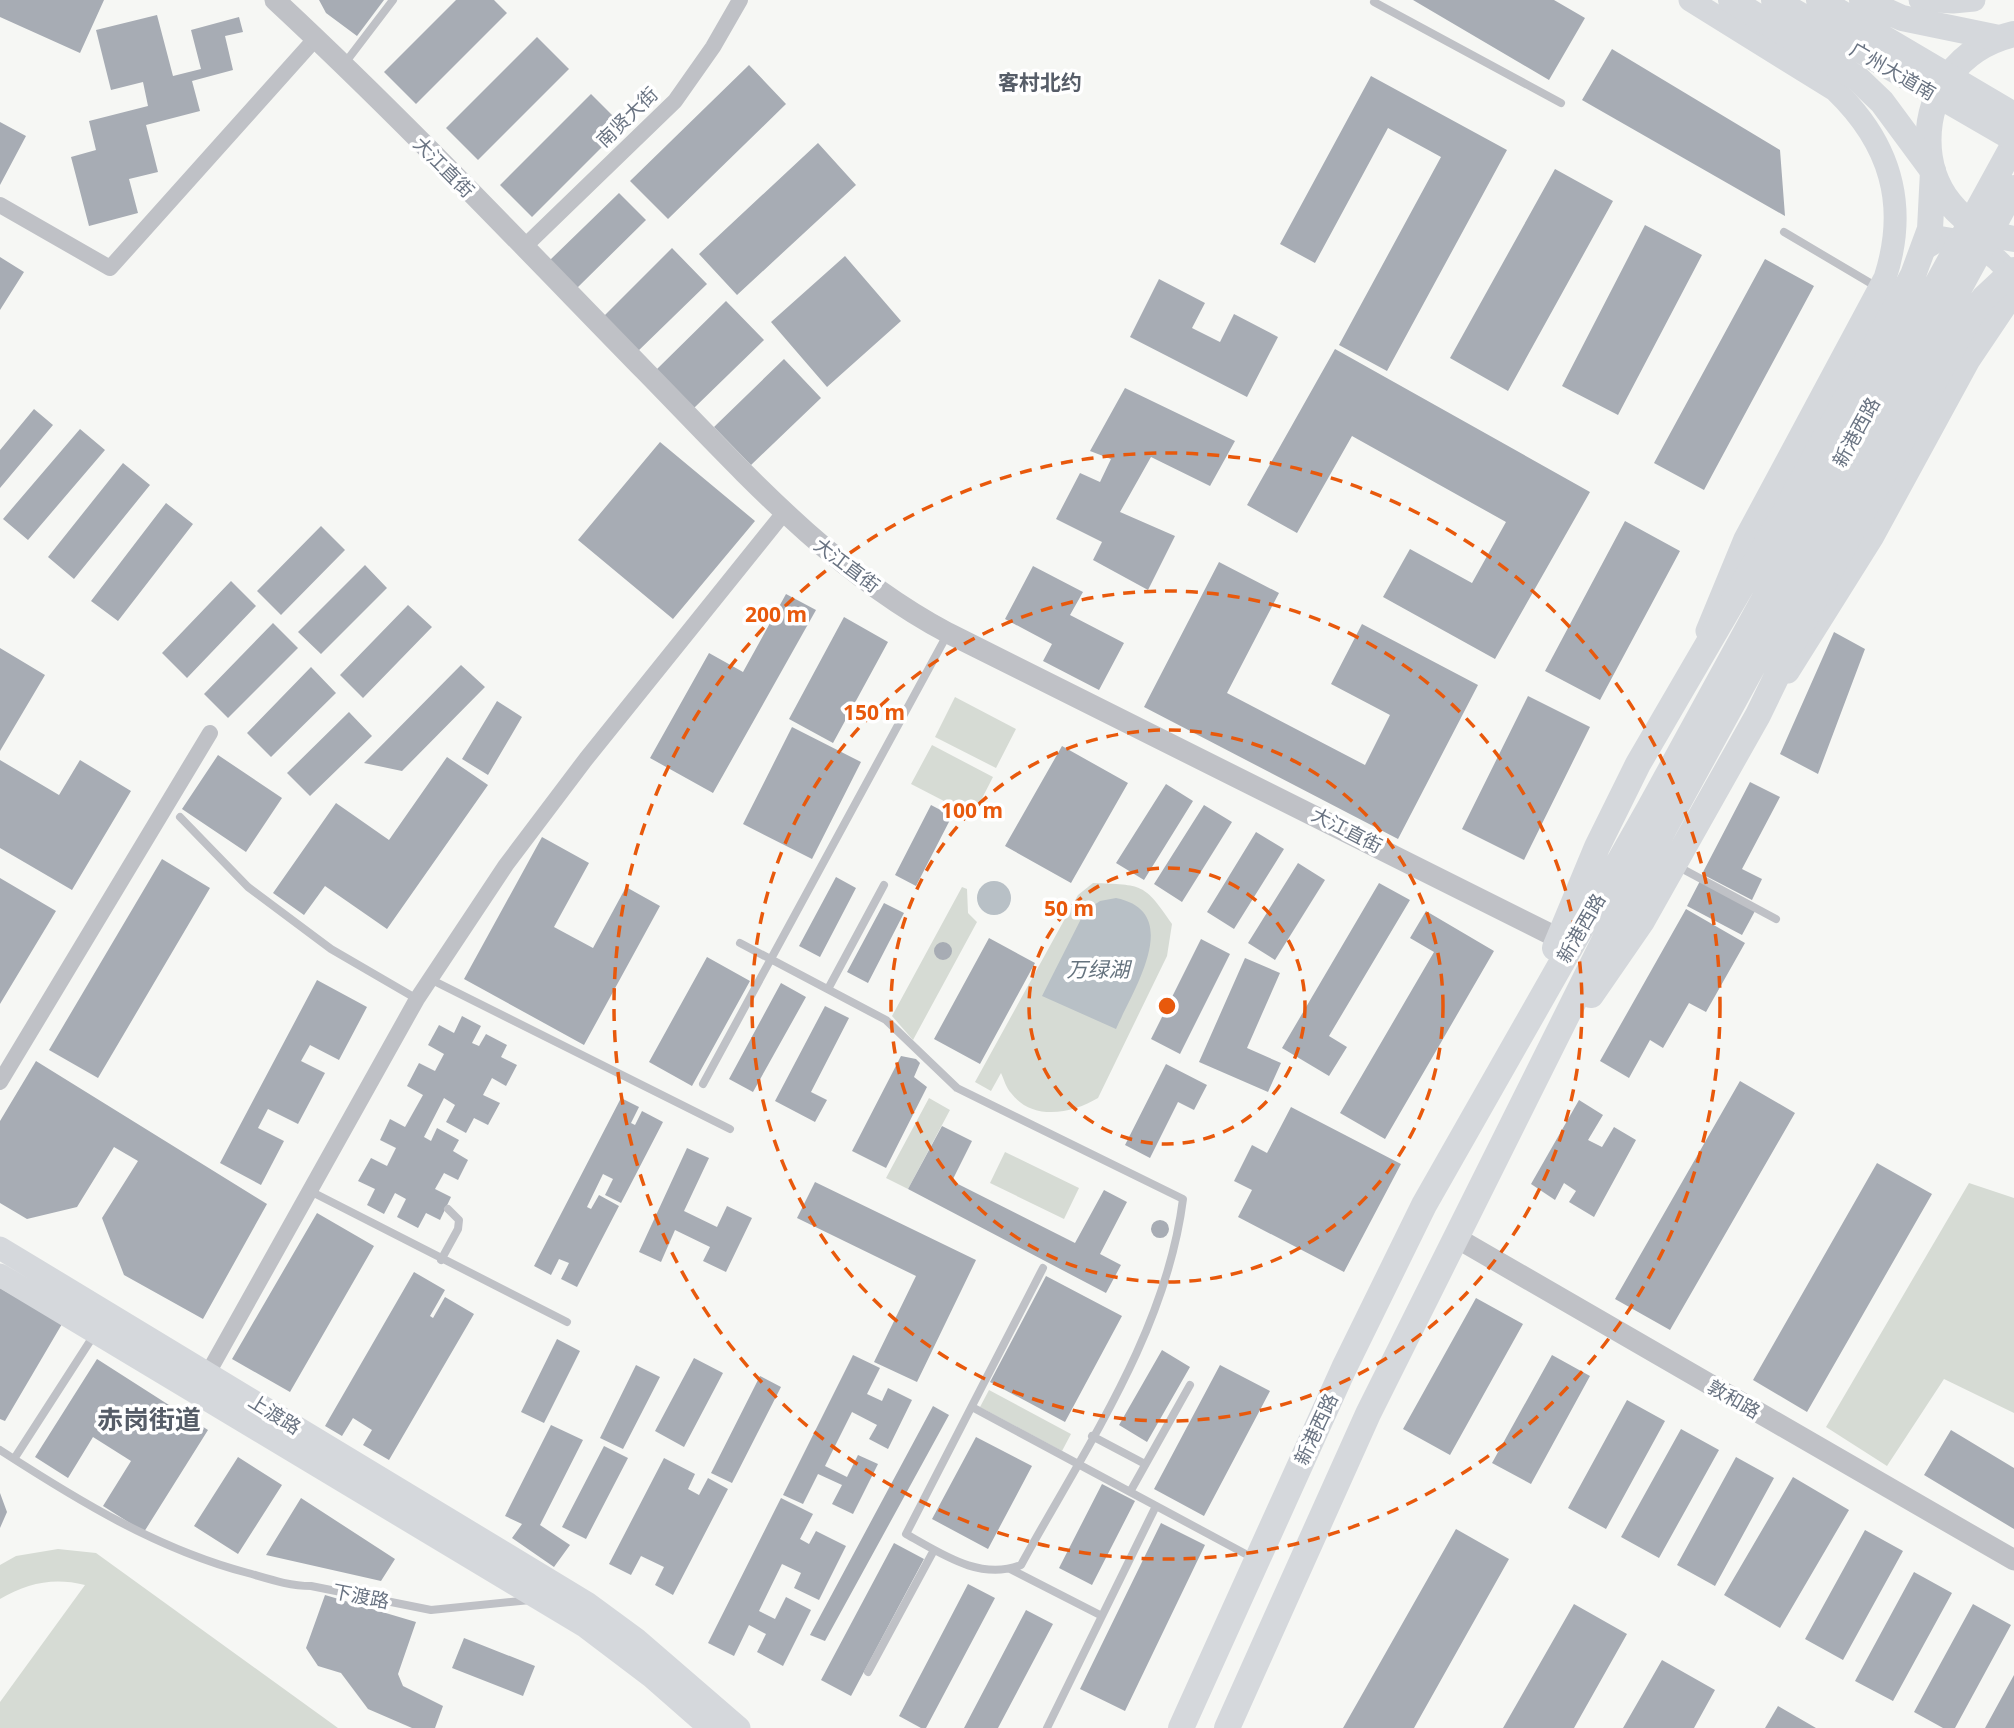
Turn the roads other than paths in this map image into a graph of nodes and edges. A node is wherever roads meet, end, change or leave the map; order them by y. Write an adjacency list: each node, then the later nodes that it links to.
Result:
1 (275, 0): 13 (street, 大江直街)
2 (393, 0): 14 (lane)
3 (740, 0): 26 (street, 南贤大街)
4 (1690, 0): 24 (main road)
5 (1731, 0): 15 (main road)
6 (1773, 0): 18 (main road, 广州大道南)
7 (1819, 0): 17 (main road, 广州大道南)
8 (1862, 0): 11 (main road)
9 (1974, 0): 11 (main road)
10 (1374, 2): 16 (lane)
11 (1922, 12): 12 (main road); 15 (main road)
12 (2009, 33): 20 (main road)
13 (316, 38): 14 (street, 大江直街); 22 (street)
14 (343, 65): 26 (street, 大江直街)
15 (1882, 102): 20 (main road)
16 (1561, 103)
17 (2014, 115)
18 (2014, 139)
19 (2014, 144): 31 (main road, 新港西路)
20 (1933, 171): 25 (main road); 27 (main road)
21 (2014, 188): 31 (main road, 新港西路)
22 (0, 205)
23 (1784, 232): 29 (lane)
24 (1897, 239): 28 (main road); 29 (main road)
25 (2014, 239)
26 (524, 247): 30 (street, 大江直街)
27 (1924, 249): 28 (main road); 33 (main road)
28 (2012, 284): 34 (main road); 34 (main road)
29 (1880, 289): 33 (main road)
30 (783, 514): 32 (street, 大江直街); 43 (street)
31 (1763, 625): 46 (main road, 新港西路); 47 (main road, 新港西路)
32 (948, 633): 40 (street, 大江直街); 42 (lane)
33 (1695, 663): 40 (main road)
34 (1758, 715): 37 (main road)
35 (210, 733): 48 (street)
36 (180, 817): 45 (lane)
37 (1674, 865): 39 (lane); 47 (main road)
38 (884, 885): 44 (lane)
39 (1776, 919)
40 (1558, 938): 46 (main road)
41 (740, 943): 42 (lane)
42 (770, 959): 44 (lane); 49 (lane)
43 (430, 979): 45 (street); 50 (lane)
44 (828, 989): 63 (lane)
45 (417, 999): 51 (street)
46 (1528, 1018): 71 (main road, 新港西路)
47 (1556, 1040): 53 (main road, 新港西路)
48 (0, 1082)
49 (703, 1084)
50 (730, 1129)
51 (310, 1191): 55 (lane); 60 (street)
52 (448, 1209): 55 (lane)
53 (1455, 1237): 72 (street, 敦和路); 81 (main road, 新港西路)
54 (0, 1248): 60 (main road, 上渡路)
55 (442, 1260): 58 (lane)
56 (1043, 1268): 62 (lane)
57 (0, 1275): 59 (main road, 上渡路)
58 (567, 1322)
59 (96, 1332): 65 (lane); 74 (main road, 上渡路)
60 (208, 1373): 74 (main road, 上渡路)
61 (1190, 1385): 67 (lane)
62 (972, 1407): 66 (lane); 70 (lane)
63 (1092, 1436): 66 (lane); 67 (lane)
64 (0, 1450): 65 (lane, 下渡路)
65 (14, 1459): 74 (lane, 下渡路)
66 (1076, 1463): 68 (lane); 73 (lane)
67 (1145, 1464): 68 (lane)
68 (1130, 1492): 69 (lane)
69 (1156, 1506): 71 (lane); 75 (lane)
70 (934, 1550): 73 (lane); 76 (lane)
71 (1257, 1560): 80 (main road, 新港西路)
72 (2014, 1560)
73 (1010, 1569): 75 (lane)
74 (544, 1590): 77 (main road); 78 (main road)
75 (1102, 1616): 79 (lane)
76 (868, 1672)
77 (710, 1728)
78 (740, 1728)
79 (1047, 1728)
80 (1181, 1728)
81 (1227, 1728)

